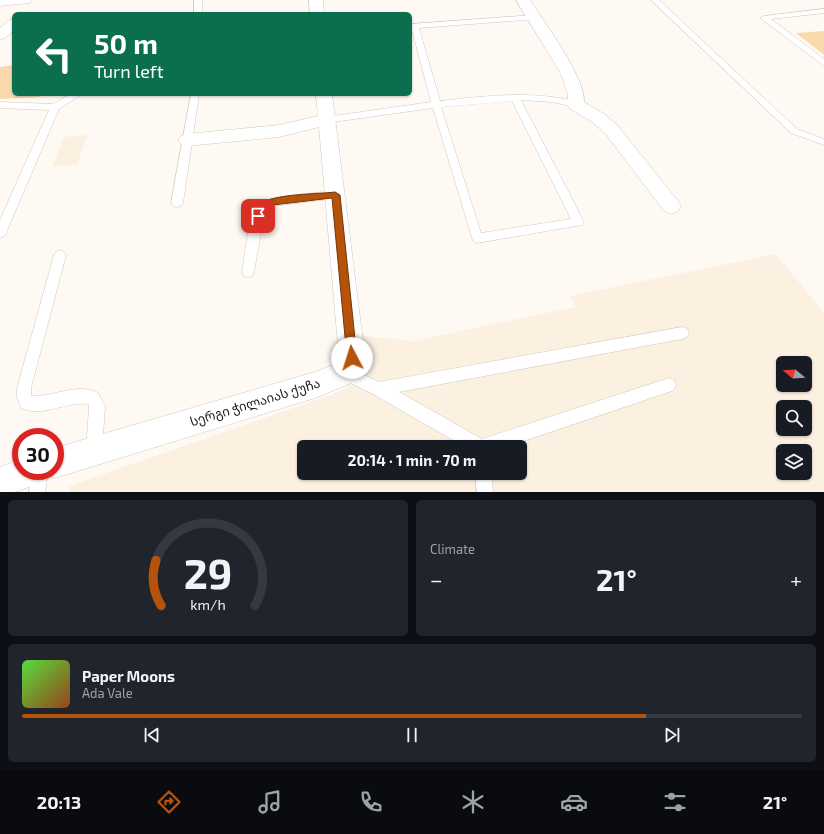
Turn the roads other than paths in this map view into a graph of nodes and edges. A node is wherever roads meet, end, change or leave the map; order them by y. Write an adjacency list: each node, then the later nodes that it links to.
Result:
1 (198, 0): 8 (lane)
2 (316, 0): 9 (street)
3 (526, 0): 10 (street)
4 (655, 0): 24 (lane)
5 (0, 2): 6 (street)
6 (29, 6)
7 (824, 11): 13 (lane)
8 (198, 12)
9 (317, 12)
10 (534, 17): 18 (lane); 19 (street)
11 (12, 25): 12 (street)
12 (0, 35)
13 (824, 63)
14 (74, 96): 21 (lane)
15 (195, 96): 23 (lane)
16 (324, 96): 22 (street)
17 (516, 97): 18 (lane); 18 (lane); 19 (lane)
18 (436, 104): 22 (lane)
19 (575, 104): 27 (street)
20 (0, 105): 21 (lane)
21 (55, 107): 28 (lane)
22 (326, 120): 23 (street); 25 (street)
23 (187, 140): 26 (lane)
24 (824, 142)
25 (335, 195): 30 (lane); 32 (street)
26 (177, 203)
27 (671, 206)
28 (0, 233)
29 (60, 255): 37 (lane)
30 (248, 272)
31 (682, 333): 34 (lane)
32 (345, 373): 34 (lane); 37 (street, სერგი ჭილაიას ქუჩა)
33 (669, 385): 36 (lane)
34 (378, 389): 35 (lane)
35 (469, 440)
36 (502, 440)
37 (94, 451): 38 (street, სერგი ჭილაიას ქუჩა)
38 (64, 460)
39 (12, 478): 42 (street)
40 (39, 480): 43 (lane)
41 (484, 480): 44 (lane)
42 (0, 482)
43 (37, 492)
44 (485, 492)

